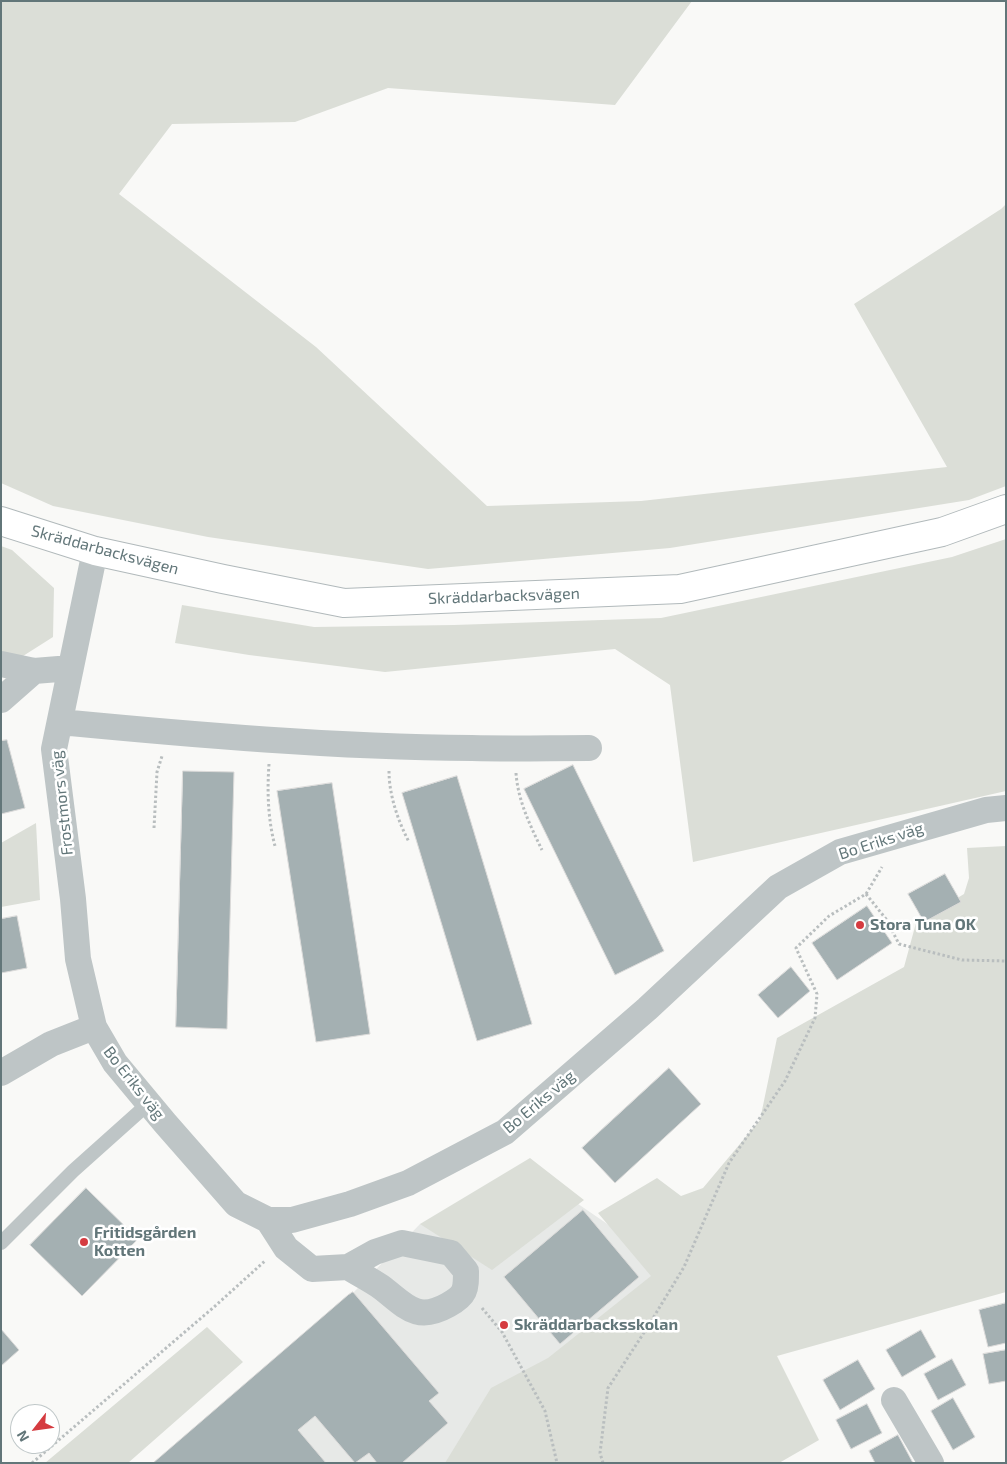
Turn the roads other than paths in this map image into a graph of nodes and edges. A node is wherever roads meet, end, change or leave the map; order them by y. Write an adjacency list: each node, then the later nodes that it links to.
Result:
1 (1006, 509): 3 (street, Skräddarbacksvägen)
2 (1, 521): 3 (street, Skräddarbacksvägen)
3 (95, 551): 5 (street, Frostmors väg)
4 (1, 664): 6 (street)
5 (71, 668): 6 (street); 8 (street, Frostmors väg)
6 (34, 671): 7 (street)
7 (1, 700)
8 (60, 722): 9 (street); 11 (street, Frostmors väg)
9 (589, 748)
10 (1006, 808): 14 (street, Bo Eriks väg)
11 (94, 1027): 12 (street); 13 (street, Bo Eriks väg)
12 (1, 1073)
13 (149, 1103): 14 (street, Bo Eriks väg); 15 (lane)
14 (268, 1220): 16 (street)
15 (1, 1243)
16 (348, 1267): 16 (street)
17 (894, 1400): 18 (street)
18 (931, 1463)

